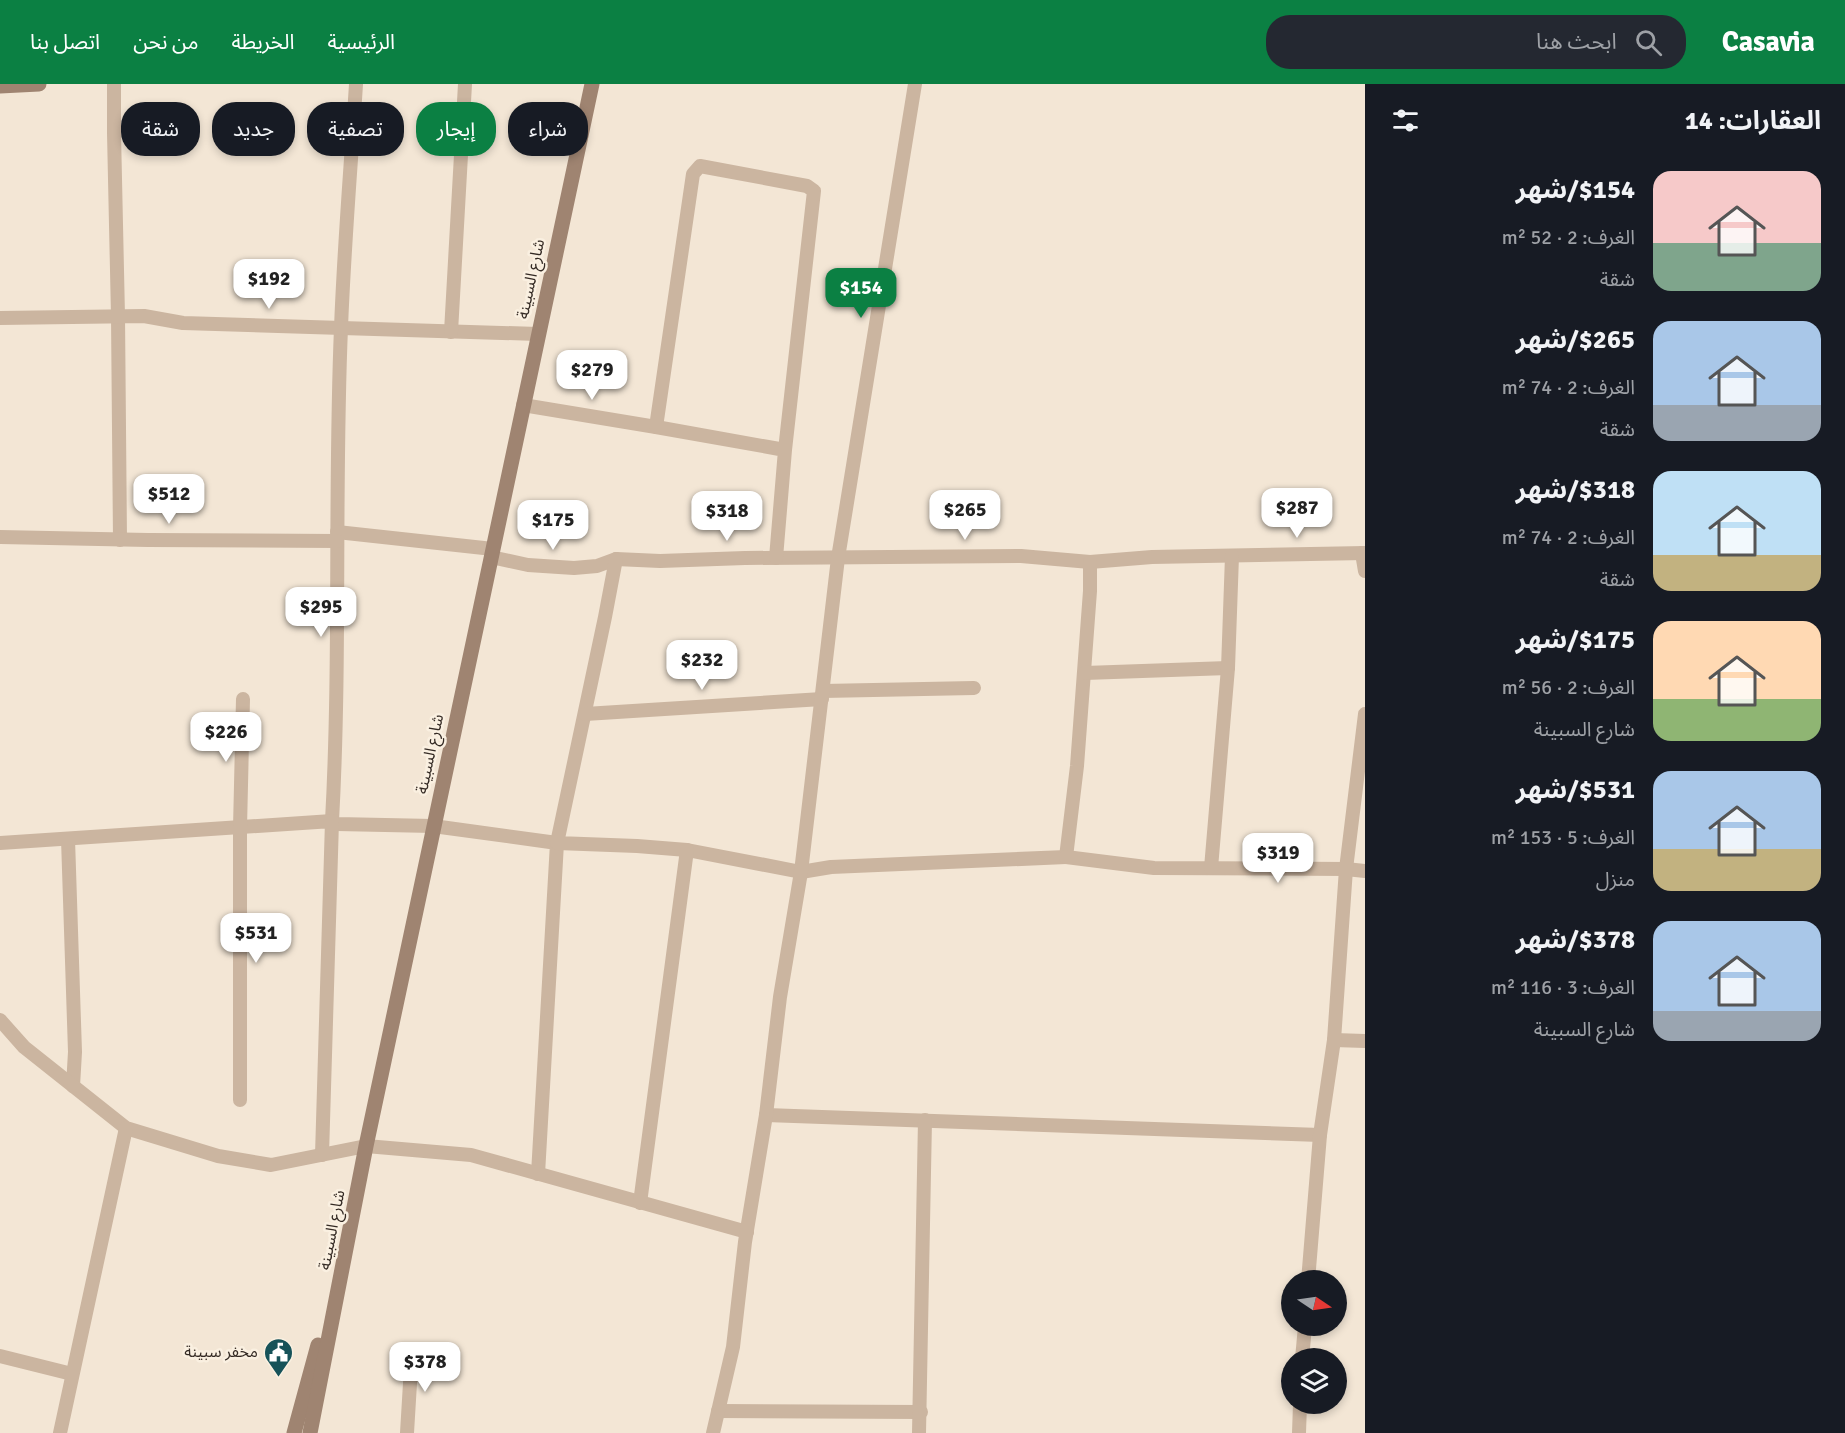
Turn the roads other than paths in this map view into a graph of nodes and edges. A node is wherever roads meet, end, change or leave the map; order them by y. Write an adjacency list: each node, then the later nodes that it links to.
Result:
1 (39, 84): 7 (main road)
2 (114, 84): 8 (street)
3 (356, 84): 10 (street)
4 (465, 84): 11 (street)
5 (592, 84): 12 (main road, شارع السبينة)
6 (915, 84): 23 (street)
7 (0, 86)
8 (118, 316): 9 (street); 10 (street); 18 (street)
9 (0, 318)
10 (341, 328): 11 (street); 17 (street)
11 (451, 332): 12 (street)
12 (538, 334): 13 (main road, شارع السبينة)
13 (523, 405): 14 (street); 19 (main road, شارع السبينة)
14 (656, 428): 15 (street); 15 (street)
15 (784, 450): 22 (street)
16 (0, 537): 18 (street)
17 (337, 537): 18 (street); 19 (street); 34 (street)
18 (120, 540)
19 (492, 553): 24 (street); 35 (main road, شارع السبينة)
20 (1364, 553): 21 (street); 26 (street)
21 (1232, 556): 25 (street); 27 (street)
22 (776, 558): 23 (street); 24 (street)
23 (838, 558): 25 (street); 30 (street)
24 (616, 559): 32 (street)
25 (1090, 562): 28 (street)
26 (1365, 571)
27 (1228, 668): 28 (street); 42 (street)
28 (1084, 673): 41 (street)
29 (974, 688): 30 (street)
30 (822, 695): 32 (street); 45 (street)
31 (243, 699): 36 (street)
32 (585, 714): 39 (street)
33 (1365, 714): 43 (street)
34 (332, 821): 35 (street); 36 (street); 56 (street)
35 (433, 826): 39 (street); 55 (main road, شارع السبينة)
36 (240, 828): 37 (street); 50 (street)
37 (68, 839): 38 (street); 49 (street)
38 (0, 843)
39 (557, 843): 40 (street); 57 (street)
40 (687, 850): 45 (street); 58 (street)
41 (1066, 857): 42 (street); 45 (street)
42 (1211, 868): 43 (street)
43 (1346, 869): 44 (street); 47 (street)
44 (1365, 871)
45 (801, 872): 51 (street)
46 (0, 1020): 49 (street)
47 (1334, 1040): 48 (street); 54 (street)
48 (1365, 1041)
49 (73, 1086): 53 (street)
50 (240, 1100)
51 (766, 1115): 52 (street); 59 (street)
52 (925, 1120): 54 (street); 66 (street)
53 (126, 1128): 56 (street); 64 (street)
54 (1320, 1135): 61 (street)
55 (366, 1146): 56 (street); 57 (street); 60 (main road, شارع السبينة)
56 (322, 1155)
57 (538, 1174): 58 (street)
58 (640, 1203): 59 (street)
59 (747, 1232): 65 (street)
60 (347, 1244): 69 (main road); 70 (main road, شارع السبينة)
61 (1309, 1270)
62 (412, 1350): 71 (street)
63 (0, 1356): 64 (street)
64 (72, 1374): 68 (street)
65 (718, 1411): 66 (street); 72 (street)
66 (921, 1412): 73 (street)
67 (1300, 1414): 74 (street)
68 (60, 1433)
69 (294, 1433)
70 (310, 1433)
71 (407, 1433)
72 (713, 1433)
73 (919, 1433)
74 (1299, 1433)

